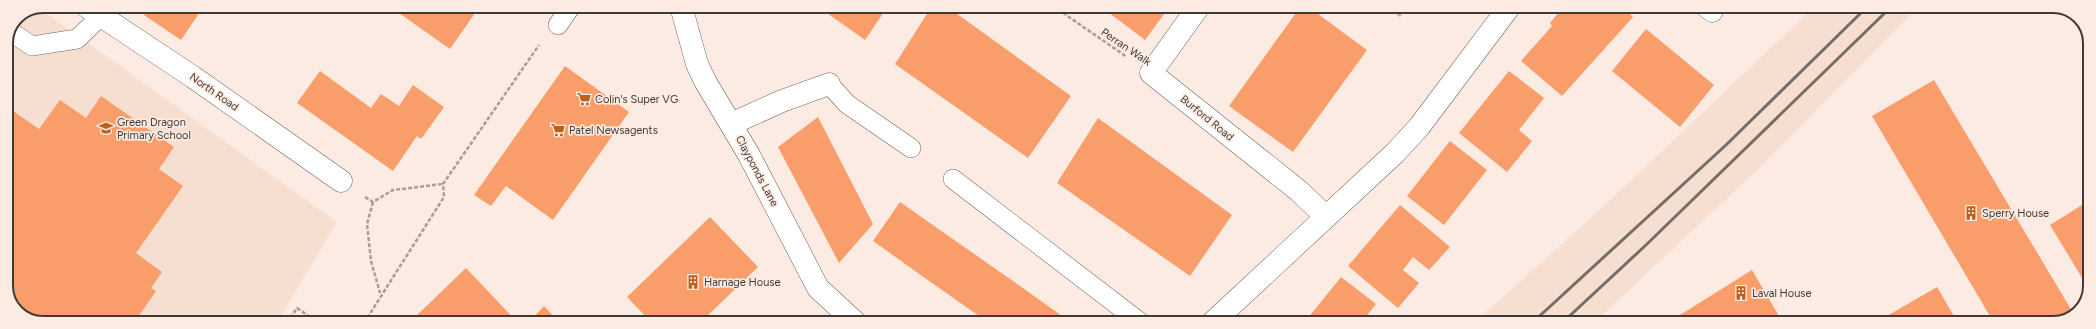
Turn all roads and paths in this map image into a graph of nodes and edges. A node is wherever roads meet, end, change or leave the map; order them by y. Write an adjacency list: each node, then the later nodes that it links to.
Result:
1 (92, 13): 9 (lane)
2 (96, 13): 15 (street, North Road)
3 (566, 13): 8 (lane)
4 (683, 13): 12 (street, Clayponds Lane)
5 (1063, 13): 10 (path, Perran Walk)
6 (1194, 13): 10 (street)
7 (1505, 13): 18 (street)
8 (558, 25): 16 (path)
9 (15, 34)
10 (1151, 74): 18 (street, Burford Road)
11 (829, 84): 12 (street); 13 (lane)
12 (731, 124): 23 (street, Clayponds Lane)
13 (911, 148)
14 (952, 178): 24 (lane)
15 (341, 181): 17 (path)
16 (442, 184): 17 (path); 19 (path)
17 (373, 202): 19 (path)
18 (1325, 216): 25 (street)
19 (381, 294): 22 (path)
20 (292, 316): 21 (path)
21 (309, 316)
22 (368, 316)
23 (848, 316)
24 (1132, 316)
25 (1220, 316)

